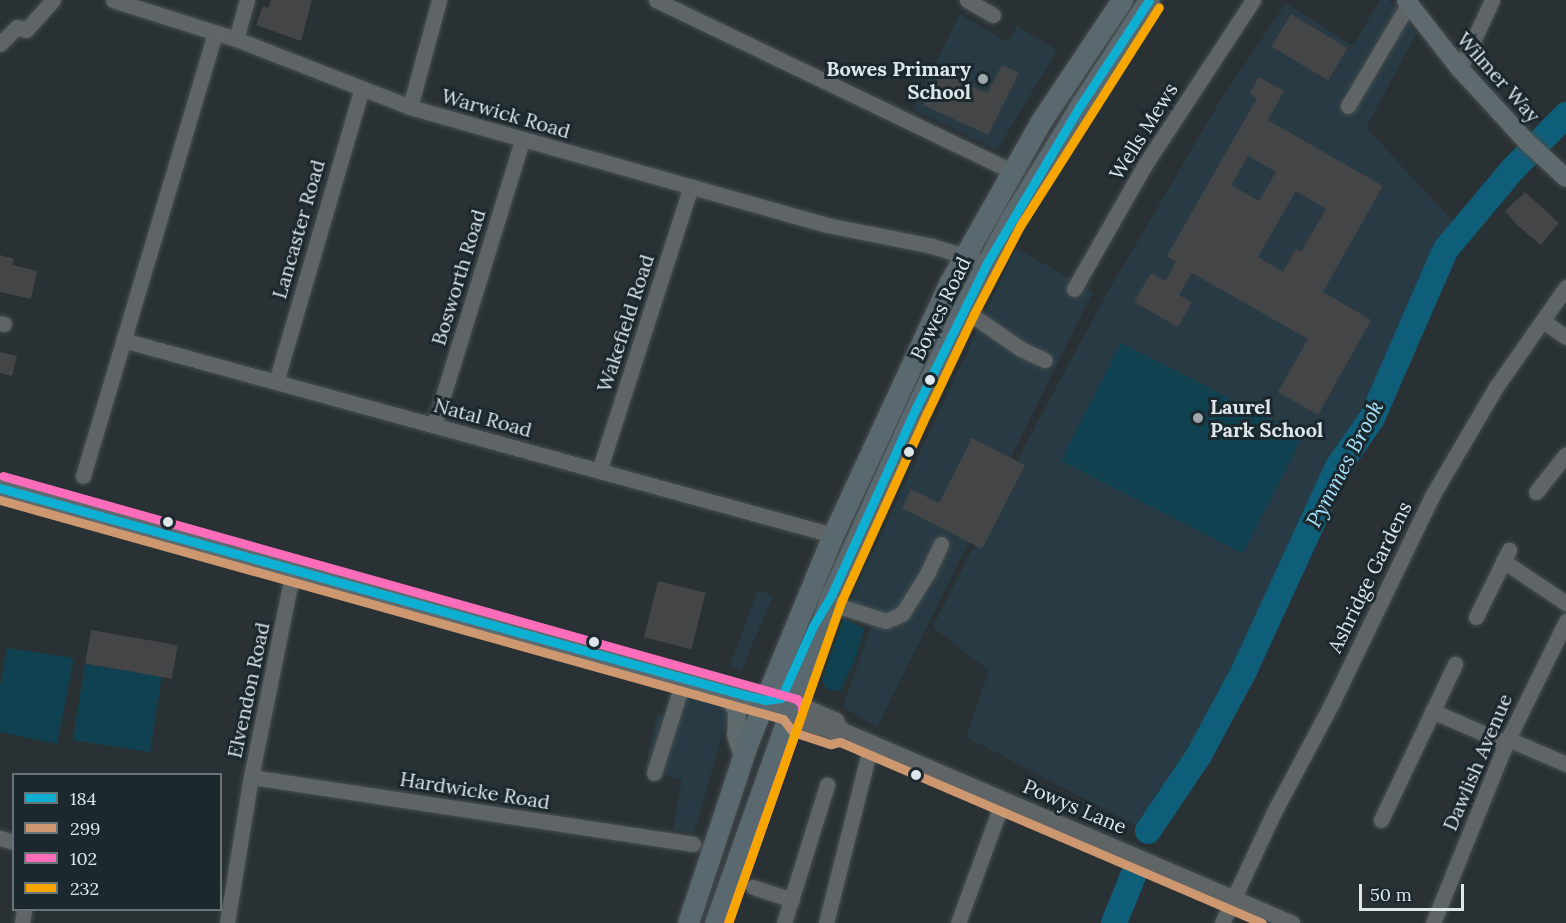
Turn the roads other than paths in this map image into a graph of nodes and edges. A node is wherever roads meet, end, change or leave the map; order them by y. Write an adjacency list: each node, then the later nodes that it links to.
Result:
1 (53, 0): 15 (street)
2 (113, 0): 13 (street, Warwick Road)
3 (247, 0): 14 (street)
4 (439, 0): 19 (street)
5 (656, 0): 21 (street)
6 (967, 0): 12 (street)
7 (1122, 0): 21 (highway, Bowes Road)
8 (1149, 0): 25 (highway, Bowes Road)
9 (1253, 0): 27 (street, Wells Mews)
10 (1492, 0): 16 (street)
11 (1407, 2): 16 (main road, Wilmer Way); 18 (street)
12 (993, 15)
13 (215, 33): 14 (street, Warwick Road); 31 (street)
14 (236, 39): 17 (street, Warwick Road)
15 (0, 44)
16 (1460, 69): 22 (main road, Wilmer Way)
17 (362, 88): 19 (street, Warwick Road); 33 (street, Lancaster Road)
18 (1348, 106)
19 (410, 107): 20 (street, Warwick Road)
20 (522, 140): 23 (street, Warwick Road); 34 (street, Bosworth Road)
21 (1011, 171): 24 (highway, Bowes Road)
22 (1566, 178)
23 (691, 187): 24 (street, Warwick Road); 36 (street, Wakefield Road)
24 (965, 256): 25 (street, Warwick Road); 40 (highway, Bowes Road)
25 (987, 263): 28 (highway, Bowes Road)
26 (1566, 287): 29 (street, Ashridge Gardens)
27 (1074, 289)
28 (963, 309): 32 (street); 43 (highway, Bowes Road)
29 (1543, 321): 30 (street); 65 (street, Ashridge Gardens)
30 (1566, 337)
31 (123, 340): 33 (street, Natal Road); 37 (street)
32 (1045, 360)
33 (276, 382): 34 (street, Natal Road)
34 (434, 425): 36 (street, Natal Road)
35 (1566, 454): 39 (street)
36 (599, 471): 40 (street, Natal Road)
37 (82, 476)
38 (0, 488): 42 (main road, Powys Lane)
39 (1536, 492)
40 (832, 535): 50 (highway, Bowes Road)
41 (941, 544): 43 (street)
42 (293, 571): 48 (main road, Powys Lane); 58 (street, Elvendon Road)
43 (831, 597): 50 (main road); 51 (highway, Bowes Road)
44 (1566, 603): 45 (street)
45 (1476, 617)
46 (1566, 621): 53 (street, Dawlish Avenue)
47 (1455, 664): 52 (street)
48 (684, 678): 49 (main road, Powys Lane); 57 (street)
49 (724, 690): 50 (main road, Powys Lane); 55 (main road)
50 (765, 700): 51 (main road, Powys Lane); 55 (highway, Bowes Road)
51 (791, 709): 54 (street, Powys Lane); 69 (highway, Bowes Road)
52 (1432, 711): 53 (street); 61 (street)
53 (1507, 741): 56 (street); 75 (street, Dawlish Avenue)
54 (871, 744): 60 (street, Powys Lane); 71 (street)
55 (743, 757): 62 (highway, Bowes Road)
56 (1566, 764)
57 (654, 772)
58 (251, 777): 62 (street, Hardwicke Road); 63 (street, Elvendon Road)
59 (827, 785): 66 (street)
60 (1003, 800): 65 (street, Powys Lane); 72 (street)
61 (1381, 820)
62 (703, 846): 68 (highway)
63 (227, 884): 67 (street, Elvendon Road)
64 (753, 887): 66 (street)
65 (1232, 897): 73 (street, Ashridge Gardens); 74 (street, Powys Lane)
66 (792, 900): 70 (street)
67 (227, 923)
68 (688, 923)
69 (715, 923)
70 (784, 923)
71 (826, 923)
72 (958, 923)
73 (1222, 923)
74 (1292, 923)
75 (1433, 923)

